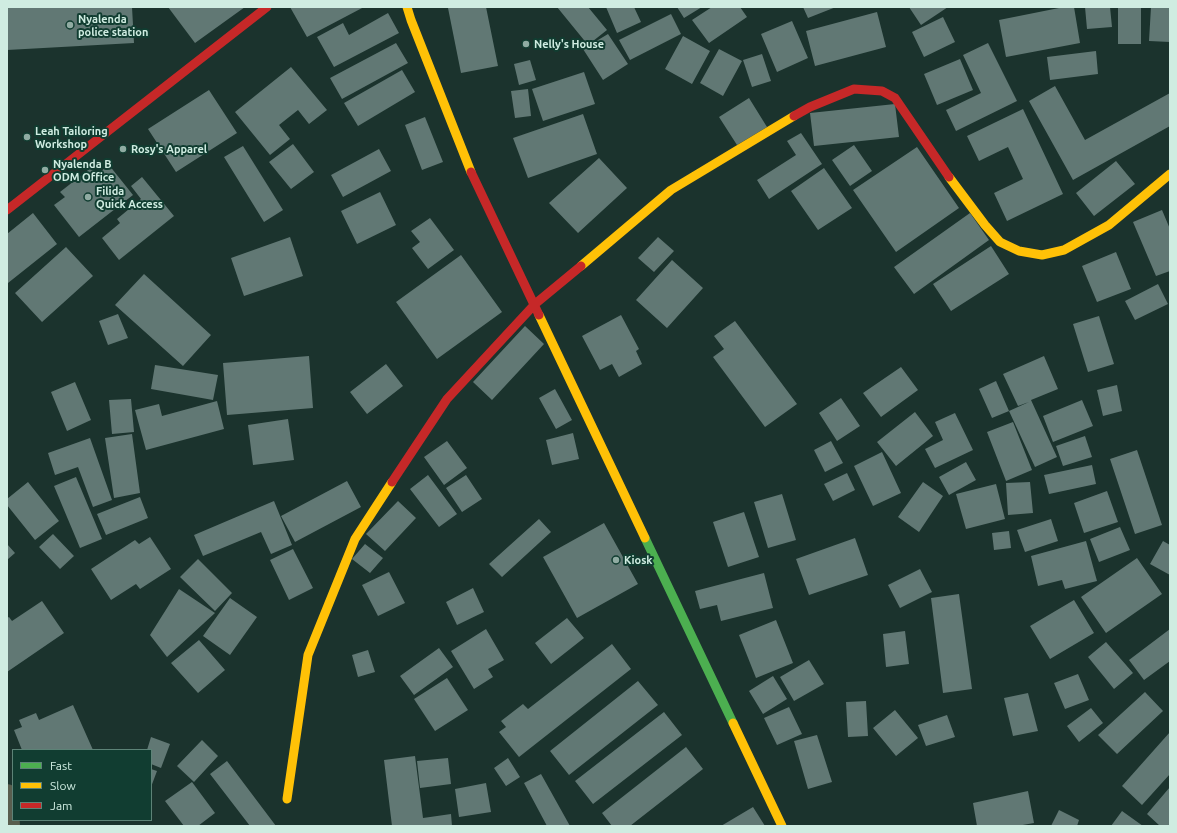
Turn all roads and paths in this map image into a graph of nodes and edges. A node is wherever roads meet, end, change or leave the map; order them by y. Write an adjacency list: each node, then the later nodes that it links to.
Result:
1 (267, 7): 4 (street)
2 (407, 7): 5 (street)
3 (1170, 174): 5 (street)
4 (7, 210)
5 (535, 304): 7 (street); 9 (street)
6 (7, 795): 8 (street)
7 (287, 799)
8 (9, 826)
9 (782, 826)

